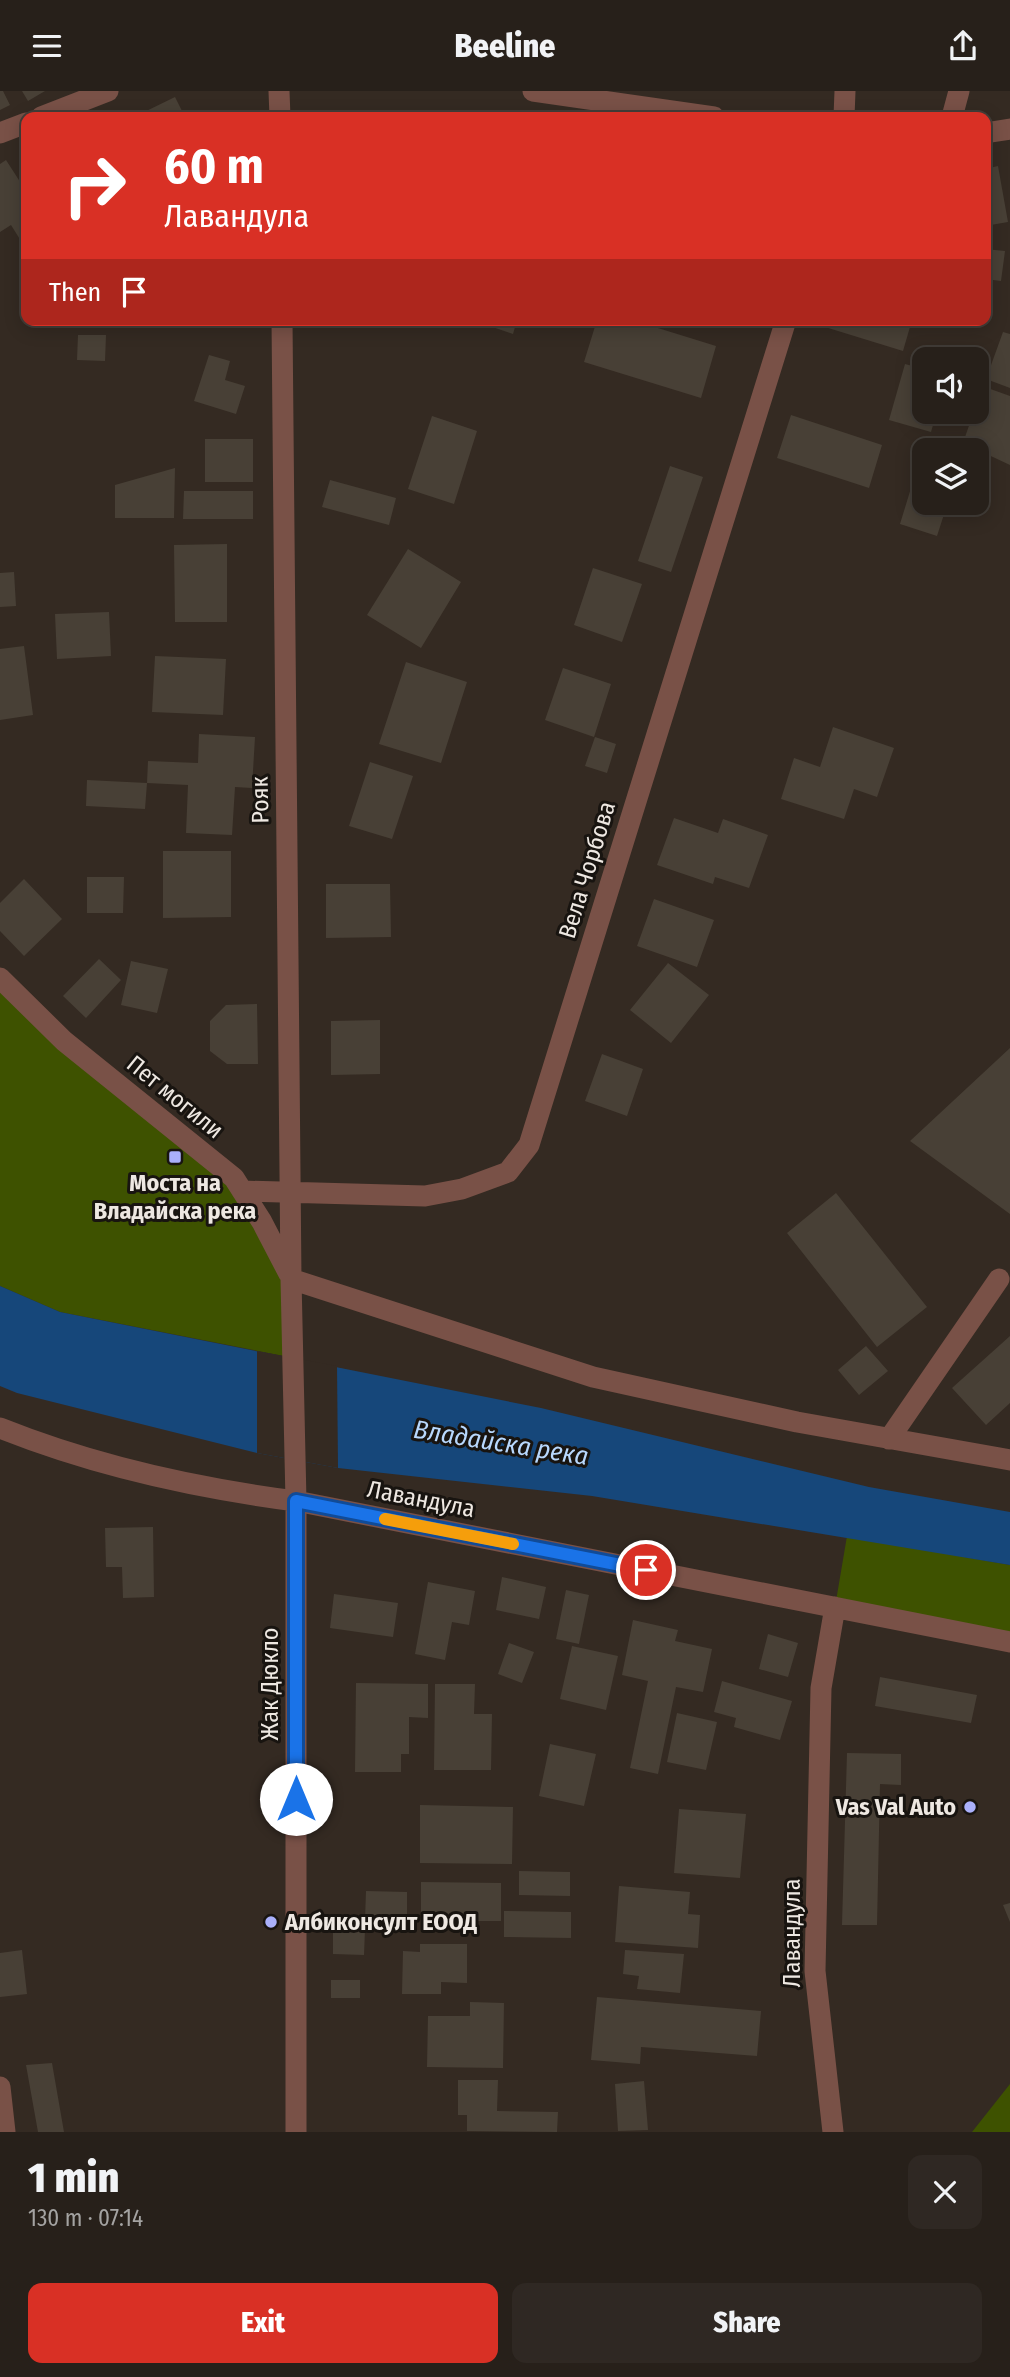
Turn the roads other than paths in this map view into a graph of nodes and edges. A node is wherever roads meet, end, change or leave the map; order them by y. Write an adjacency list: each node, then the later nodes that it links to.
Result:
1 (108, 91): 6 (street)
2 (279, 91): 7 (street)
3 (533, 91): 8 (street)
4 (845, 91): 9 (street)
5 (958, 91): 10 (street)
6 (54, 112)
7 (280, 112)
8 (679, 112)
9 (844, 112)
10 (953, 112)
11 (21, 125): 14 (street)
12 (1010, 129): 13 (street)
13 (991, 132)
14 (0, 133)
15 (282, 326): 18 (street, Рояк)
16 (784, 326): 18 (street, Вела Чорбова)
17 (0, 978): 19 (street, Пет могили)
18 (290, 1190): 19 (street, Вела Чорбова); 20 (street, Рояк)
19 (242, 1191): 20 (street, Пет могили)
20 (291, 1279): 23 (street); 25 (street, Жак Дюкло)
21 (999, 1279): 23 (street)
22 (0, 1428): 25 (street, Лавандула)
23 (889, 1439): 24 (street)
24 (1008, 1458)
25 (296, 1501): 26 (street, Лавандула); 30 (street, Жак Дюкло)
26 (835, 1607): 27 (street, Лавандула); 31 (street, Лавандула)
27 (1010, 1642)
28 (0, 2087): 29 (street)
29 (5, 2132)
30 (296, 2132)
31 (833, 2132)

